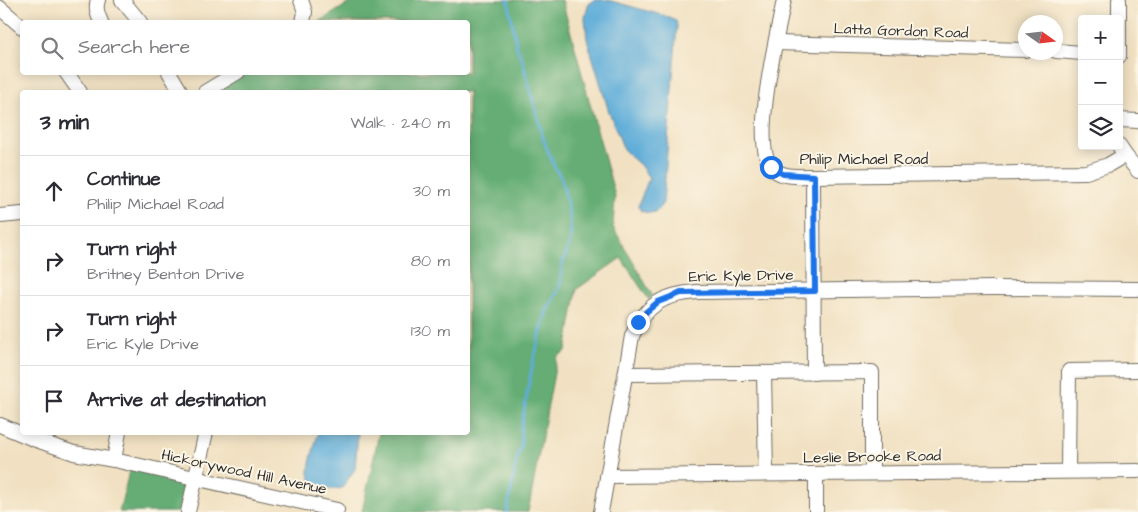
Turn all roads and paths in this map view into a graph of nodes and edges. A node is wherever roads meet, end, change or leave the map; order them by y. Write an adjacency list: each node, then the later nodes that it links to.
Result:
1 (98, 0): 8 (street)
2 (122, 0): 9 (street)
3 (301, 0): 10 (street)
4 (784, 0): 12 (street, Philip Michael Road)
5 (1119, 0): 7 (street)
6 (0, 8): 11 (street)
7 (1119, 15)
8 (100, 20)
9 (138, 20)
10 (304, 20)
11 (20, 25)
12 (776, 43): 13 (street, Latta Gordon Road); 26 (street, Philip Michael Road)
13 (1018, 50)
14 (1063, 52): 15 (street)
15 (1078, 53)
16 (68, 75): 19 (street)
17 (171, 75): 20 (street)
18 (233, 75): 21 (street)
19 (79, 90)
20 (180, 90)
21 (208, 90)
22 (1123, 120): 23 (street)
23 (1138, 121)
24 (1122, 151): 25 (street); 26 (street, Philip Michael Road)
25 (1138, 170)
26 (814, 176): 30 (street)
27 (20, 214): 28 (street)
28 (0, 216)
29 (1138, 289): 30 (street, Eric Kyle Drive)
30 (815, 291): 33 (street); 34 (street, Eric Kyle Drive)
31 (1138, 370): 41 (street)
32 (764, 373): 33 (street); 34 (street); 44 (street)
33 (814, 373): 43 (street)
34 (626, 374): 46 (street, Eric Kyle Drive)
35 (0, 425): 36 (street, Hickorywood Hill Avenue)
36 (20, 433)
37 (25, 435): 40 (street, Hickorywood Hill Avenue)
38 (118, 435): 40 (street)
39 (205, 435): 47 (street)
40 (114, 460): 47 (street, Hickorywood Hill Avenue)
41 (1068, 471): 42 (street, Leslie Brooke Road); 43 (street, Leslie Brooke Road)
42 (1138, 471)
43 (872, 473): 45 (street, Leslie Brooke Road)
44 (766, 474): 45 (street, Leslie Brooke Road); 46 (street, Leslie Brooke Road)
45 (816, 474): 52 (street)
46 (607, 476): 51 (street, Eric Kyle Drive)
47 (195, 478): 48 (street, Hickorywood Hill Avenue); 50 (street)
48 (304, 507): 49 (street, Hickorywood Hill Avenue)
49 (337, 510)
50 (188, 512)
51 (601, 512)
52 (816, 512)

